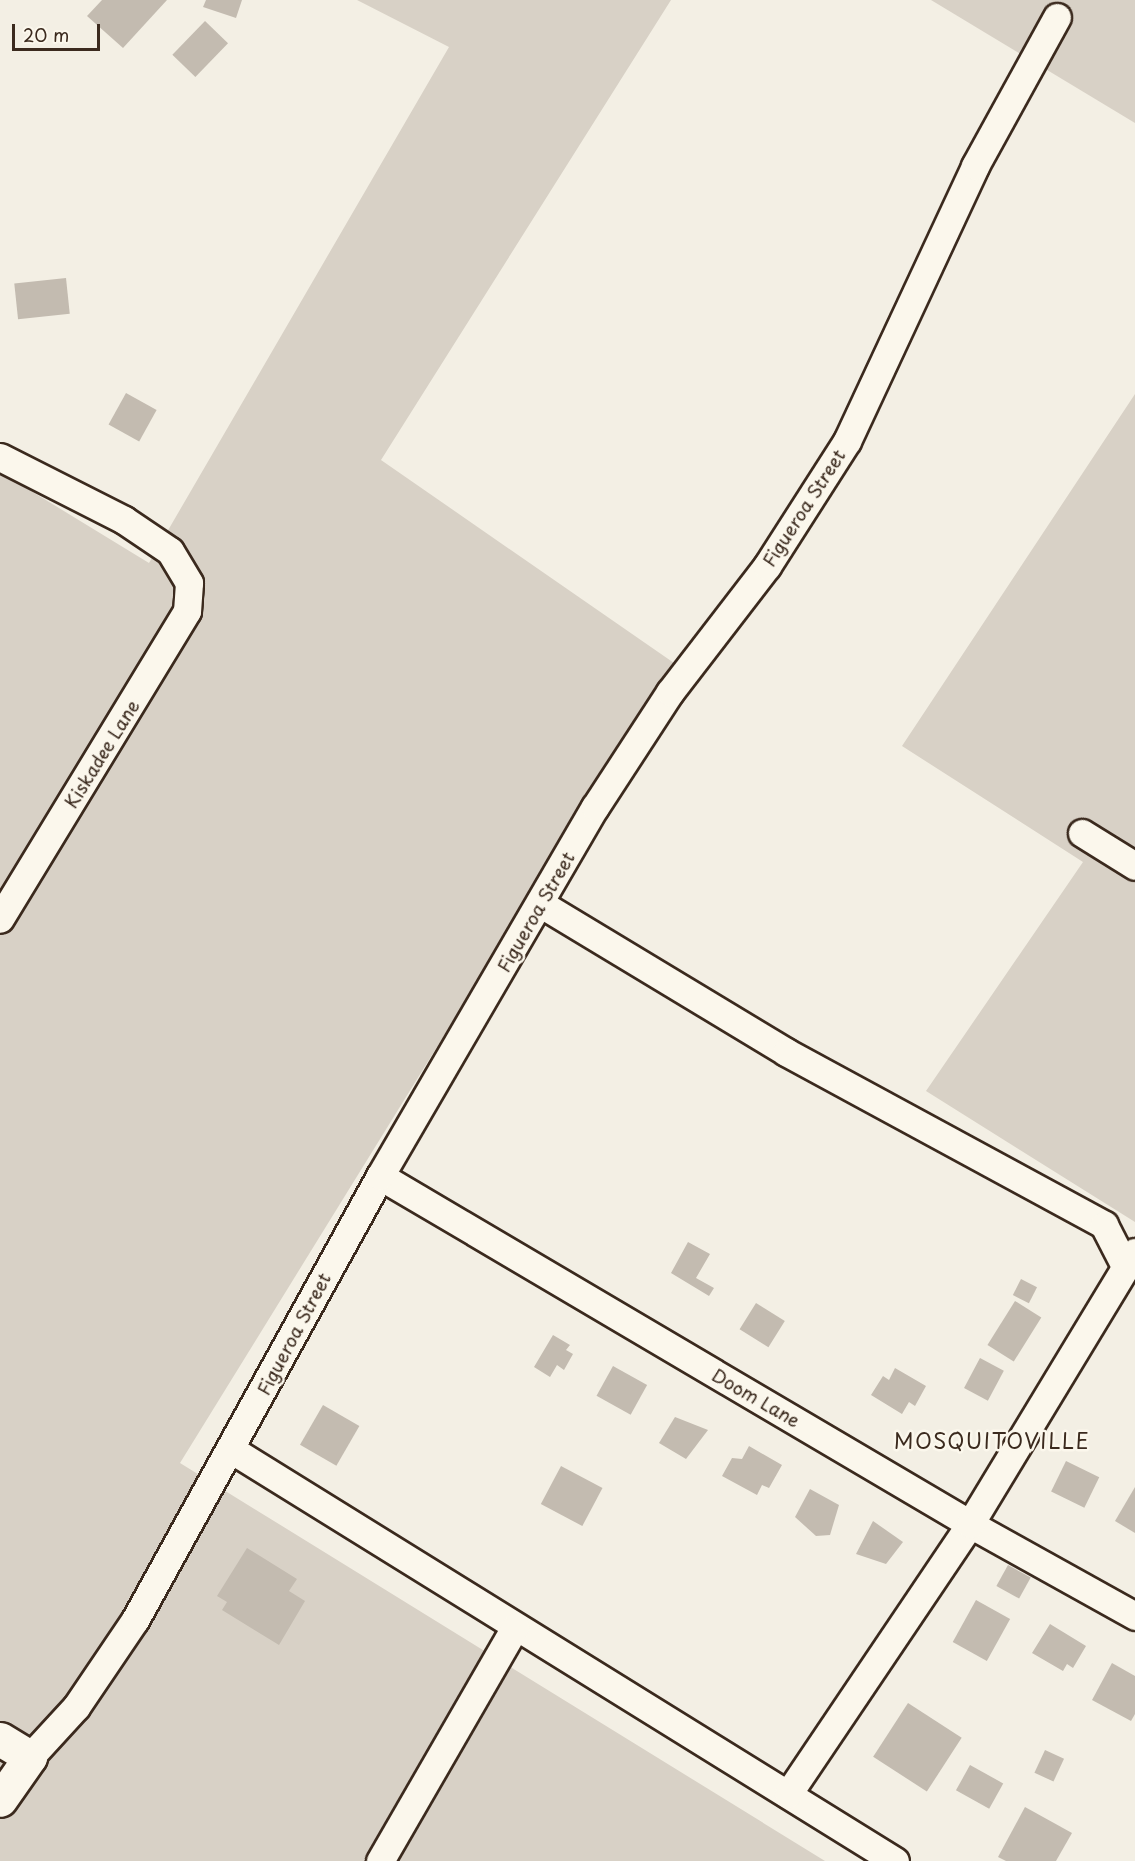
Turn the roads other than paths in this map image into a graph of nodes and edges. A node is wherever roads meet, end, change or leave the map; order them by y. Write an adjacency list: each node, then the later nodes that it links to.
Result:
1 (1057, 17): 5 (street, Figueroa Street)
2 (0, 457): 6 (street, Kiskadee Lane)
3 (1082, 833): 4 (street)
4 (1135, 866)
5 (541, 904): 7 (street, Figueroa Street); 8 (street)
6 (0, 919)
7 (380, 1176): 9 (street, Figueroa Street); 10 (street, Doom Lane)
8 (1130, 1259): 10 (street)
9 (232, 1450): 12 (street); 14 (street, Figueroa Street)
10 (970, 1524): 11 (street, Doom Lane); 15 (street)
11 (1135, 1616)
12 (515, 1627): 15 (street); 17 (street)
13 (0, 1739): 14 (street)
14 (30, 1757): 16 (street, Figueroa Street)
15 (788, 1794): 18 (street)
16 (0, 1800)
17 (380, 1861)
18 (895, 1861)

